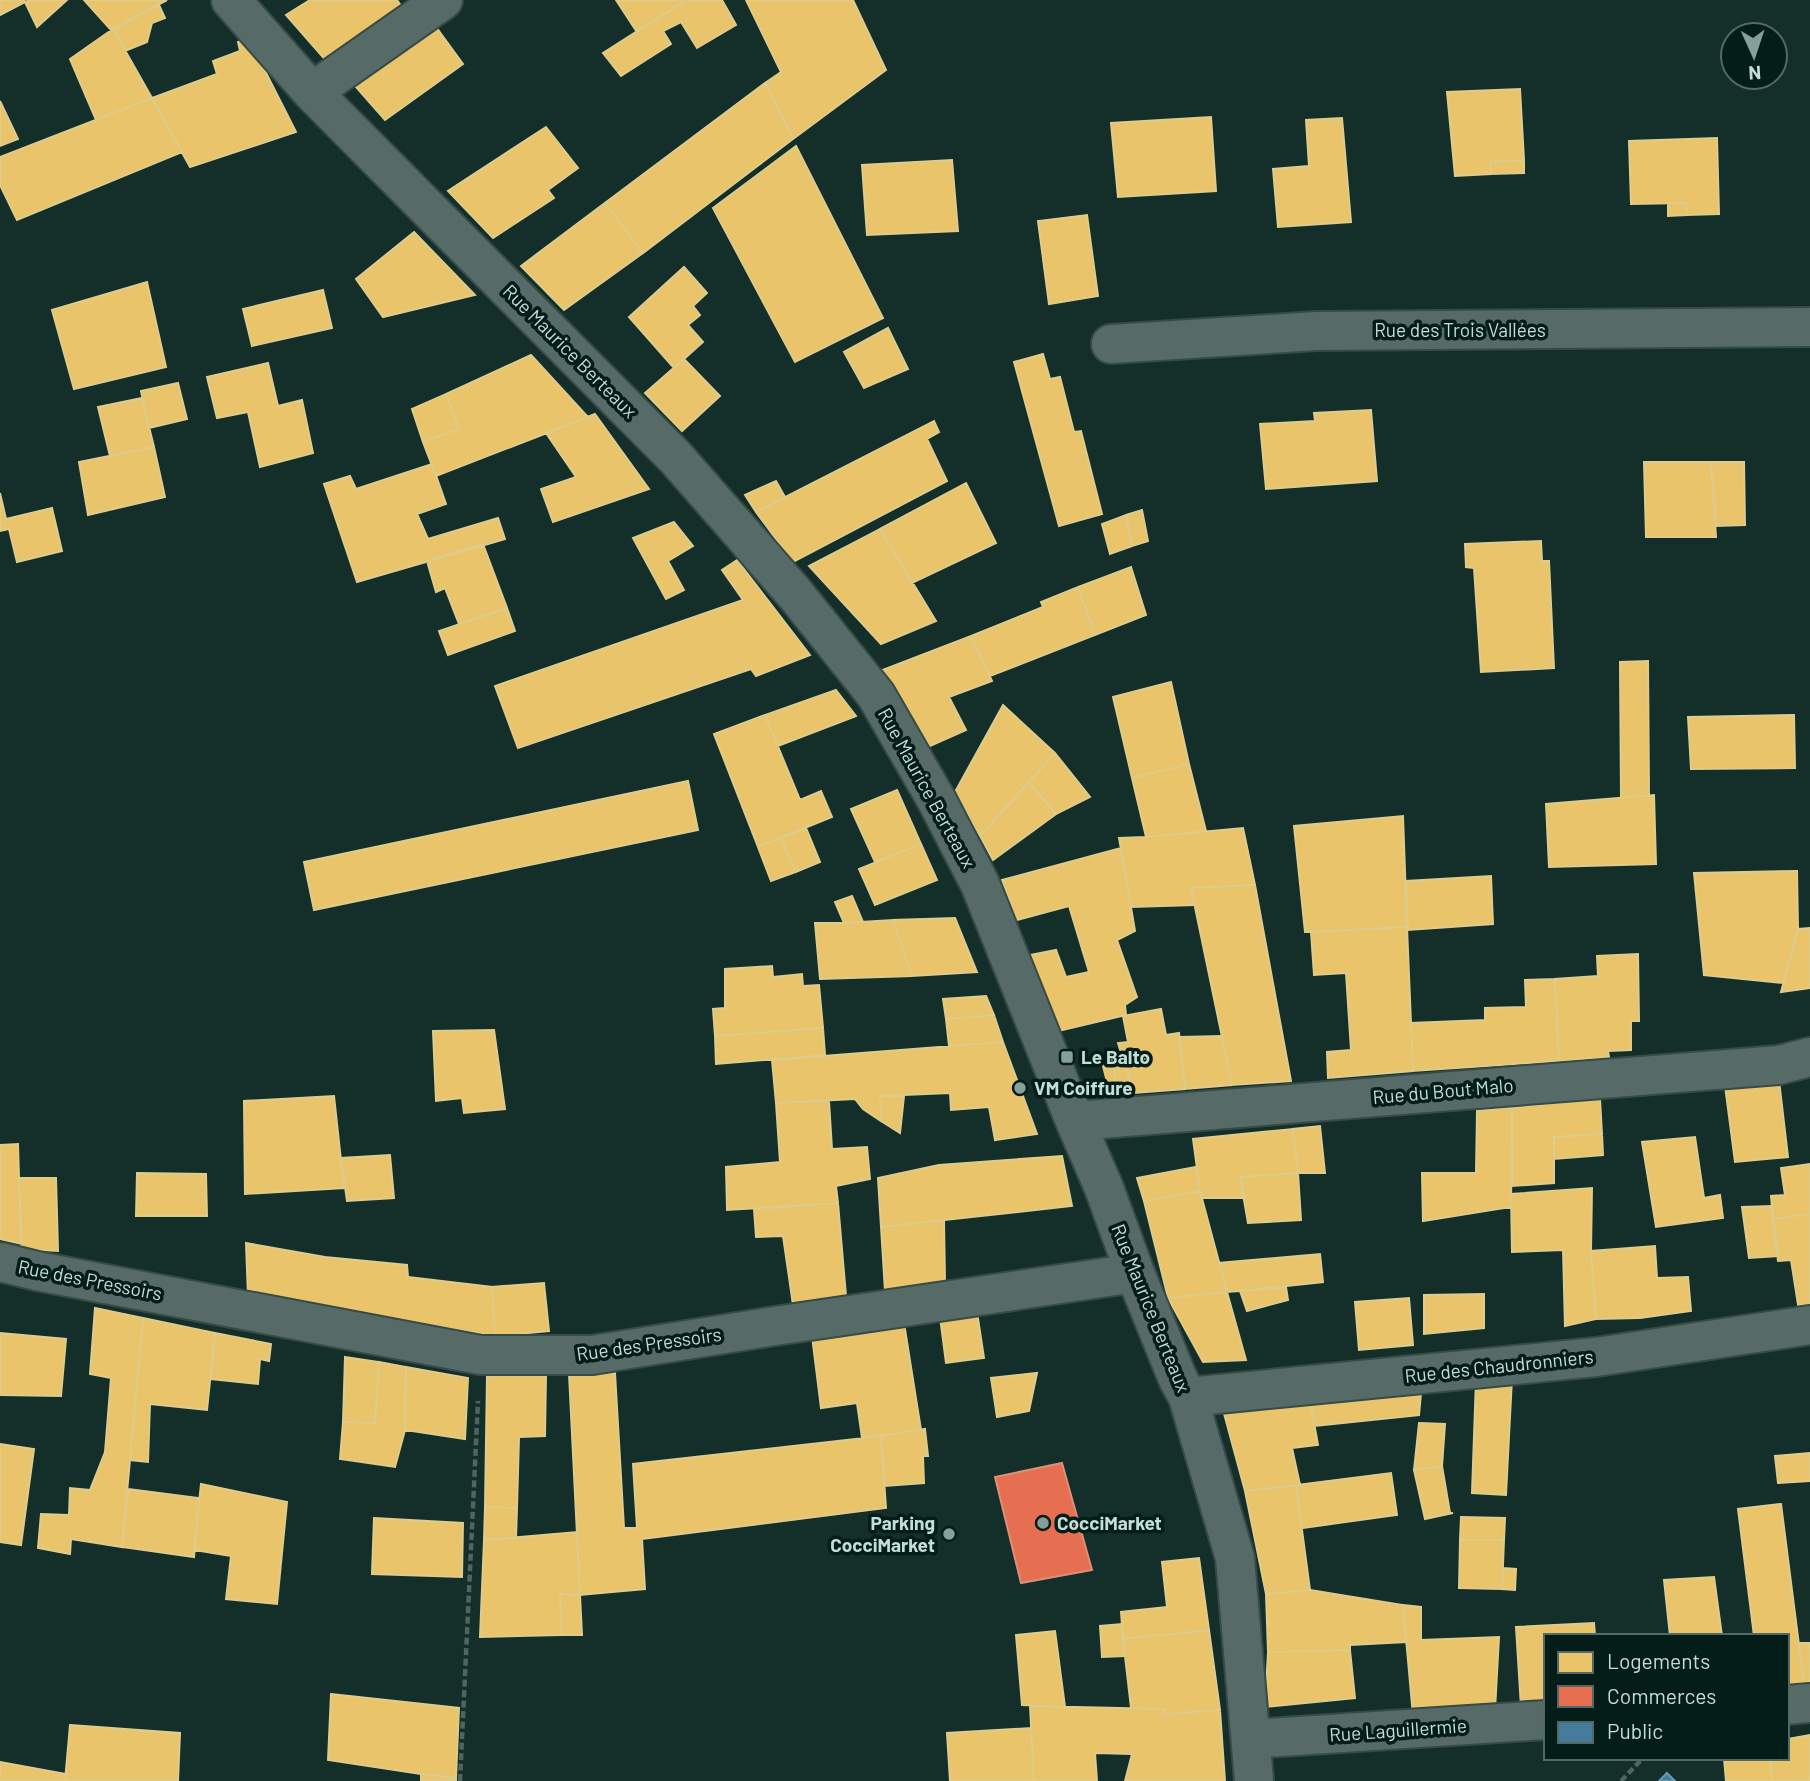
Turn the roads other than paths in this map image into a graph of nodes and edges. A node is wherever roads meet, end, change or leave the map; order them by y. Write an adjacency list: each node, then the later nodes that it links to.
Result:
1 (232, 0): 3 (street, Rue Maurice Berteaux)
2 (443, 0): 3 (street)
3 (312, 92): 7 (street, Rue Maurice Berteaux)
4 (1810, 327): 5 (street, Rue des Trois Vallées)
5 (1111, 344)
6 (1810, 1057): 7 (street, Rue du Bout Malo)
7 (1075, 1121): 9 (street, Rue Maurice Berteaux)
8 (0, 1262): 9 (street, Rue des Pressoirs)
9 (1135, 1273): 11 (street, Rue Maurice Berteaux)
10 (1810, 1325): 11 (street, Rue des Chaudronniers)
11 (1188, 1396): 15 (street, Rue Maurice Berteaux)
12 (1810, 1703): 13 (street)
13 (1789, 1705)
14 (1544, 1720): 15 (street, Rue Laguillermie)
15 (1251, 1739): 16 (street, Rue Maurice Berteaux)
16 (1254, 1781)

